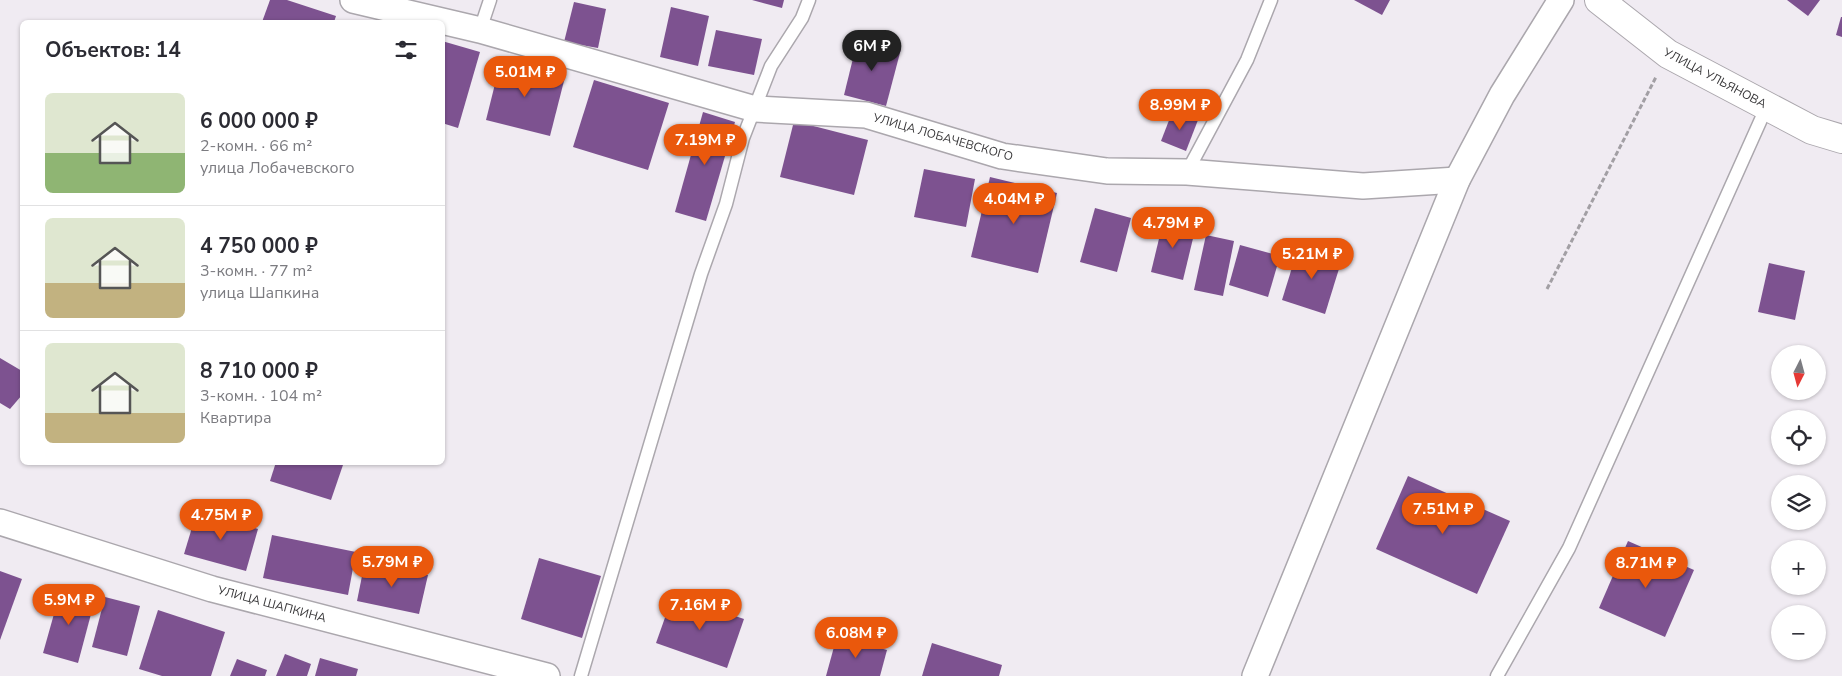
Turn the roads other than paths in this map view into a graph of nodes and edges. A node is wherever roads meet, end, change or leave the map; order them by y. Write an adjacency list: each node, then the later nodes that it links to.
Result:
1 (353, 0): 7 (street, УЛИЦА ЛОБАЧЕВСКОГО)
2 (490, 0): 9 (lane)
3 (809, 0): 11 (lane)
4 (1271, 0): 13 (lane)
5 (1562, 0): 14 (street)
6 (1599, 0): 10 (main road, УЛИЦА УЛЬЯНОВА)
7 (438, 20)
8 (445, 22): 9 (street, УЛИЦА ЛОБАЧЕВСКОГО)
9 (480, 30): 11 (street, УЛИЦА ЛОБАЧЕВСКОГО)
10 (1766, 106): 12 (main road, УЛИЦА УЛЬЯНОВА); 19 (lane)
11 (755, 109): 13 (street, УЛИЦА ЛОБАЧЕВСКОГО); 17 (lane)
12 (1842, 139)
13 (1187, 172): 14 (street, УЛИЦА ЛОБАЧЕВСКОГО)
14 (1457, 180): 18 (street)
15 (0, 522): 16 (street, УЛИЦА ШАПКИНА)
16 (547, 676)
17 (581, 676)
18 (1255, 676)
19 (1497, 676)

